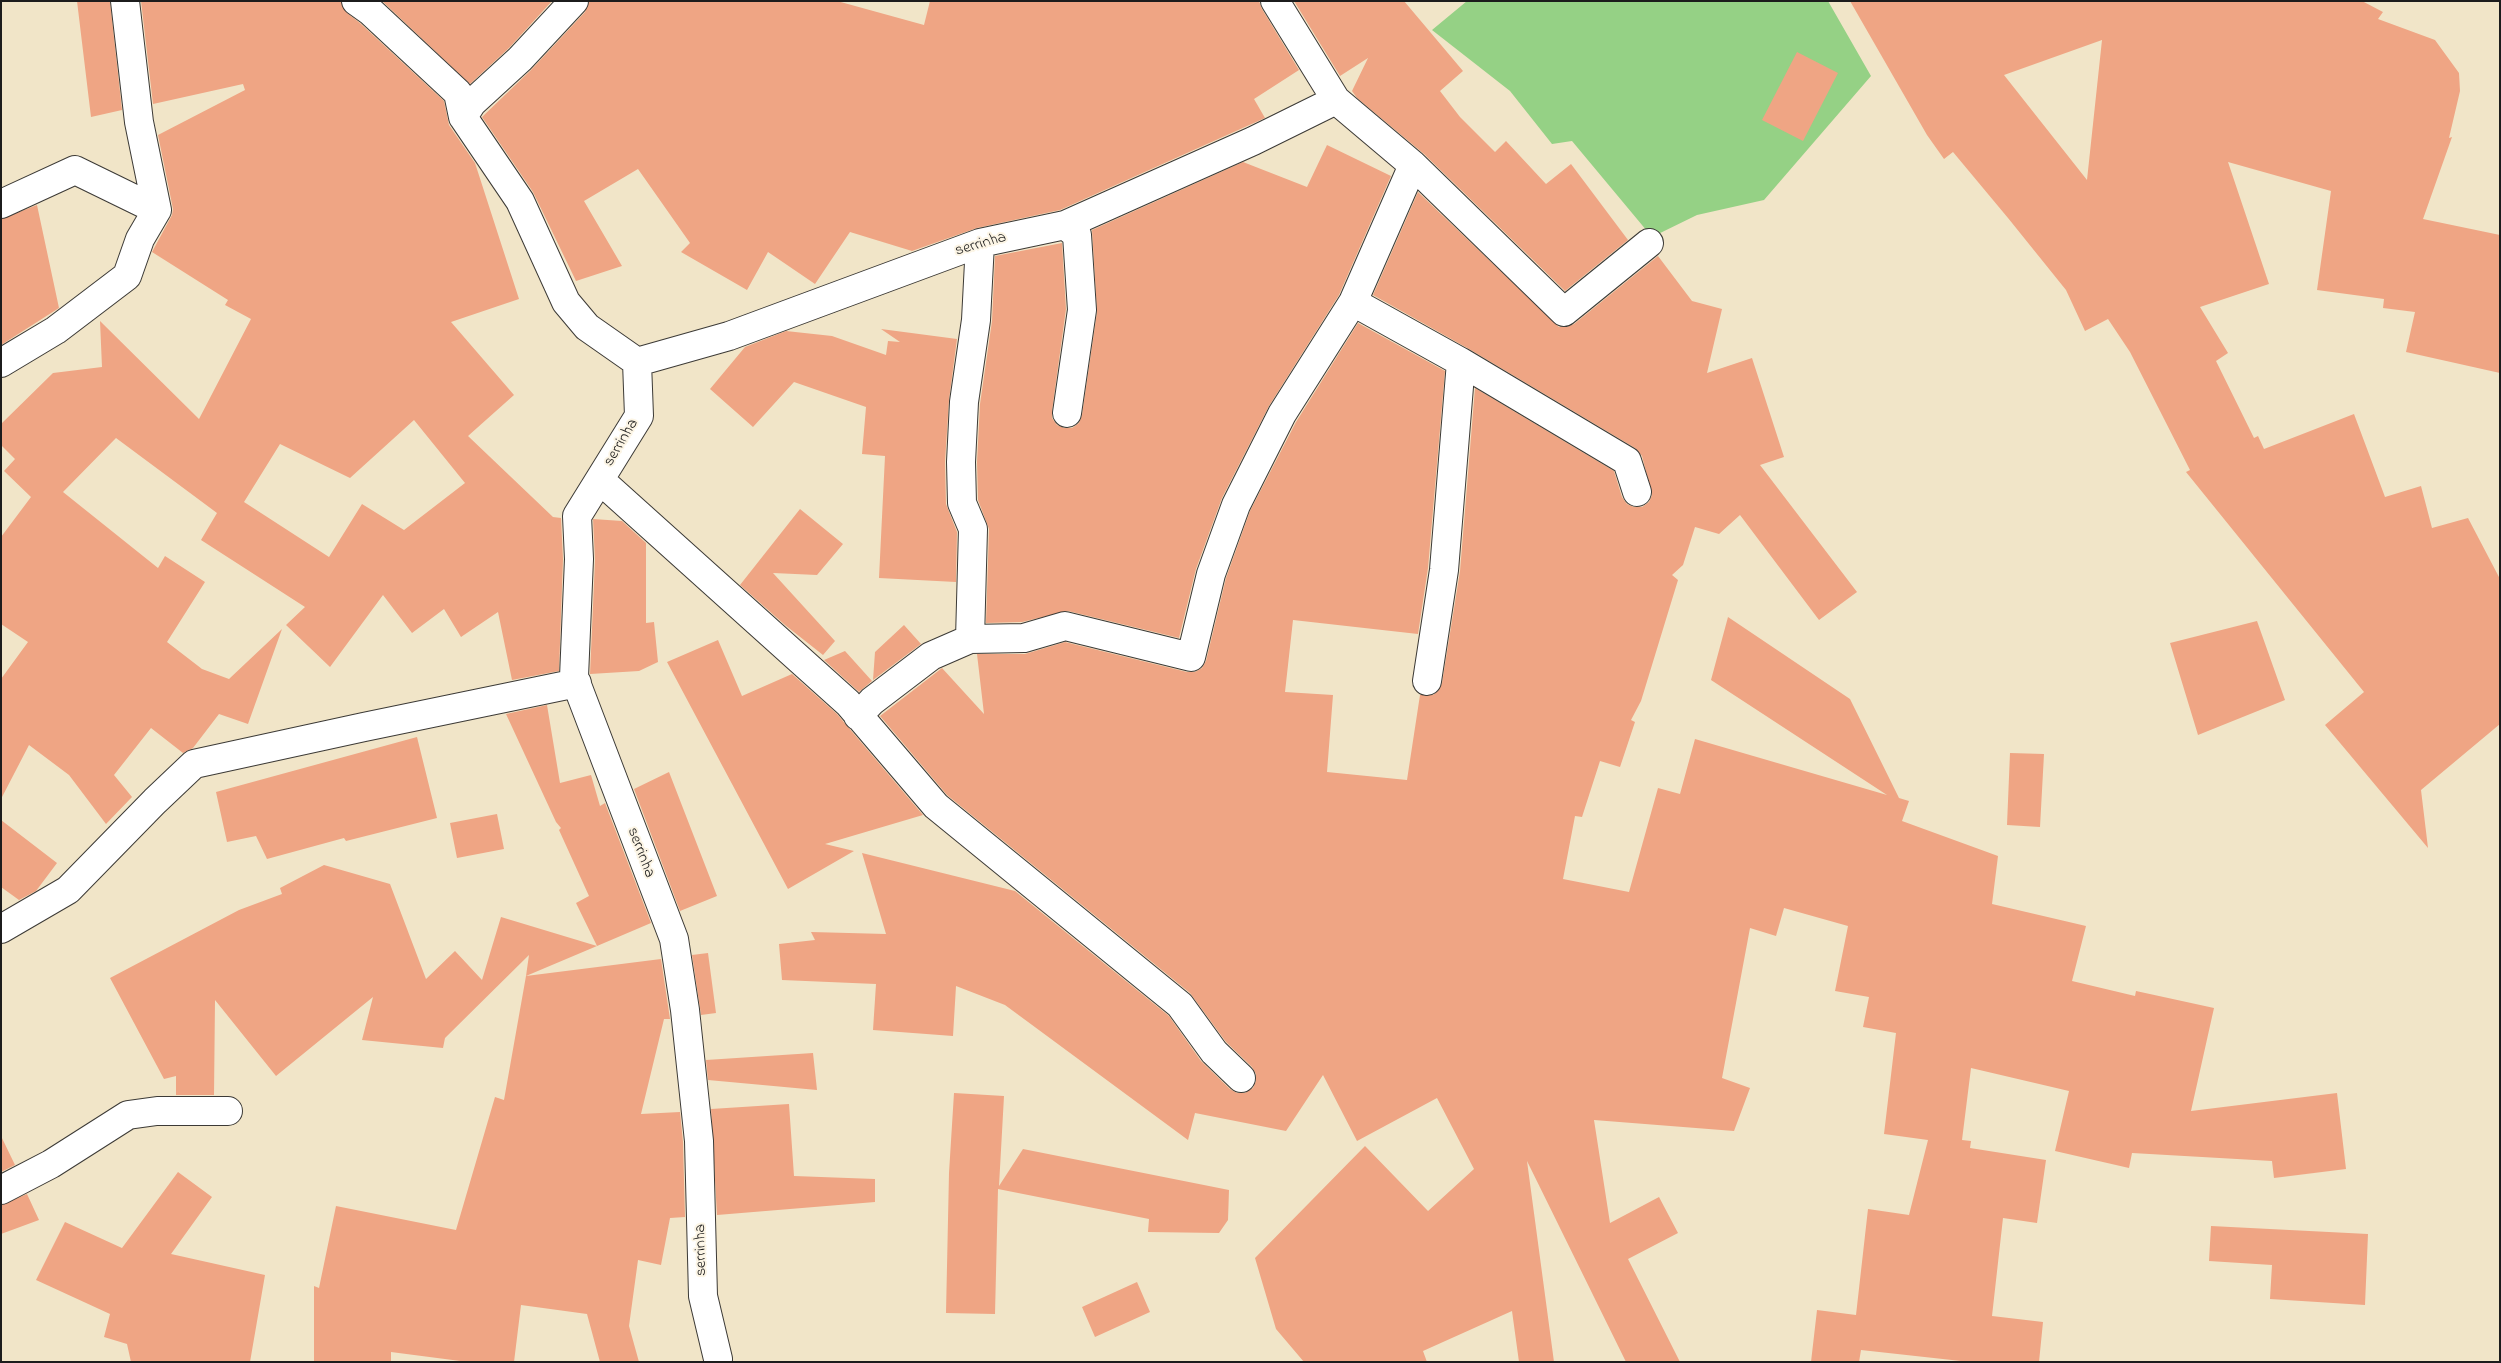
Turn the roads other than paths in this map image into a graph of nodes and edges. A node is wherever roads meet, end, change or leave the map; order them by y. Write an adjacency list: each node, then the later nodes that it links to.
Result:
1 (125, 1): 9 (street)
2 (356, 1): 6 (street)
3 (574, 1): 6 (street)
4 (1275, 1): 5 (street)
5 (1336, 100): 7 (street); 10 (street, serrinha)
6 (463, 117): 14 (street)
7 (1413, 165): 12 (street); 13 (street)
8 (1, 204): 9 (street)
9 (157, 210): 16 (street)
10 (1065, 225): 11 (street, serrinha); 17 (street)
11 (980, 243): 14 (street, serrinha); 20 (street)
12 (1649, 243)
13 (1353, 302): 15 (street); 20 (street)
14 (637, 362): 18 (street, serrinha)
15 (1461, 362): 19 (street); 21 (street)
16 (1, 363)
17 (1067, 413)
18 (600, 480): 22 (street, serrinha); 23 (street)
19 (1637, 492)
20 (970, 639): 23 (street)
21 (1427, 681)
22 (577, 683): 24 (street); 28 (street, serrinha)
23 (858, 716): 25 (street)
24 (1, 929)
25 (1241, 1078)
26 (228, 1111): 27 (street)
27 (1, 1190)
28 (718, 1359)

